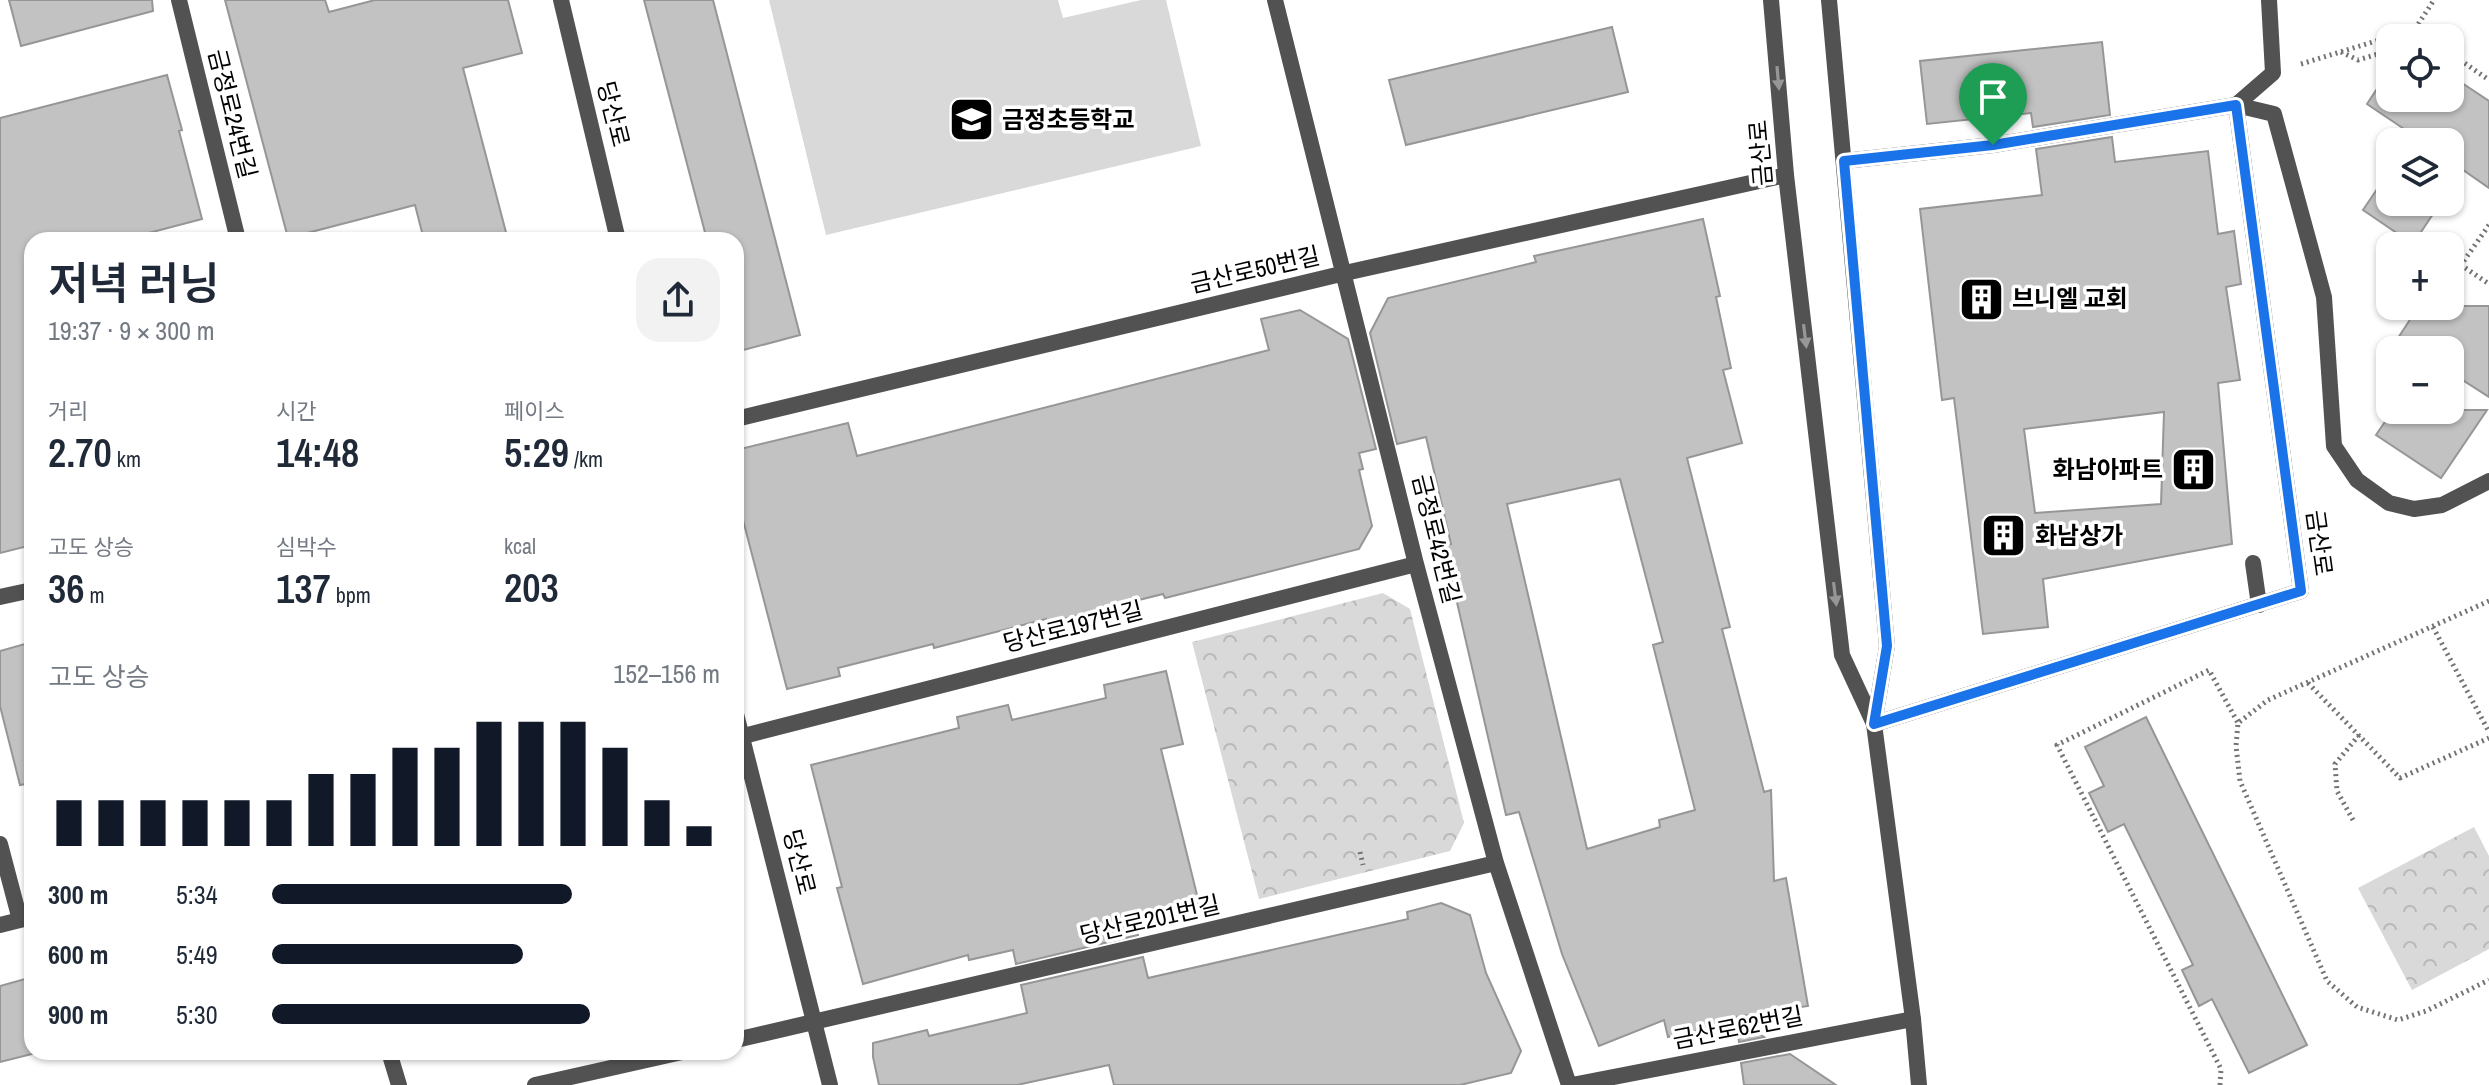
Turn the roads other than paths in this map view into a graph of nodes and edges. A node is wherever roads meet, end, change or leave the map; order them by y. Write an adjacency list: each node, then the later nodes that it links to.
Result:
1 (179, 0): 10 (street, 금정로24번길)
2 (561, 0): 11 (street, 당산로)
3 (1275, 0): 12 (street, 금정로42번길)
4 (1771, 0): 9 (street, 금산로, one-way to 9)
5 (1829, 0): 8 (street, 금산로)
6 (2269, 0): 7 (street)
7 (2236, 105): 8 (street); 14 (street); 19 (street, 금산로)
8 (1844, 161): 20 (street, 금산로)
9 (1786, 175): 12 (street, 금산로50번길); 20 (street, 금산로, one-way to 20)
10 (236, 232)
11 (616, 232)
12 (1345, 273): 13 (street, 금산로50번길); 16 (street, 금정로42번길)
13 (744, 417)
14 (2489, 481)
15 (2253, 563): 19 (street)
16 (1416, 564): 21 (street, 당산로197번길); 24 (street, 금정로42번길)
17 (24, 592): 18 (street)
18 (0, 597)
19 (2259, 605): 20 (street, 금산로)
20 (1874, 724): 28 (street, 금산로)
21 (744, 736)
22 (744, 756): 29 (street, 당산로)
23 (0, 844): 25 (street)
24 (1496, 863): 29 (street, 당산로201번길); 36 (street, 금정로42번길)
25 (24, 912)
26 (24, 919): 27 (street)
27 (0, 925)
28 (1913, 1019): 36 (street, 금산로62번길); 37 (street, 금산로)
29 (815, 1022): 30 (street); 35 (street, 당산로)
30 (744, 1038)
31 (391, 1060): 33 (street)
32 (646, 1060): 34 (street)
33 (399, 1085)
34 (535, 1085)
35 (830, 1085)
36 (1570, 1085)
37 (1919, 1085)

